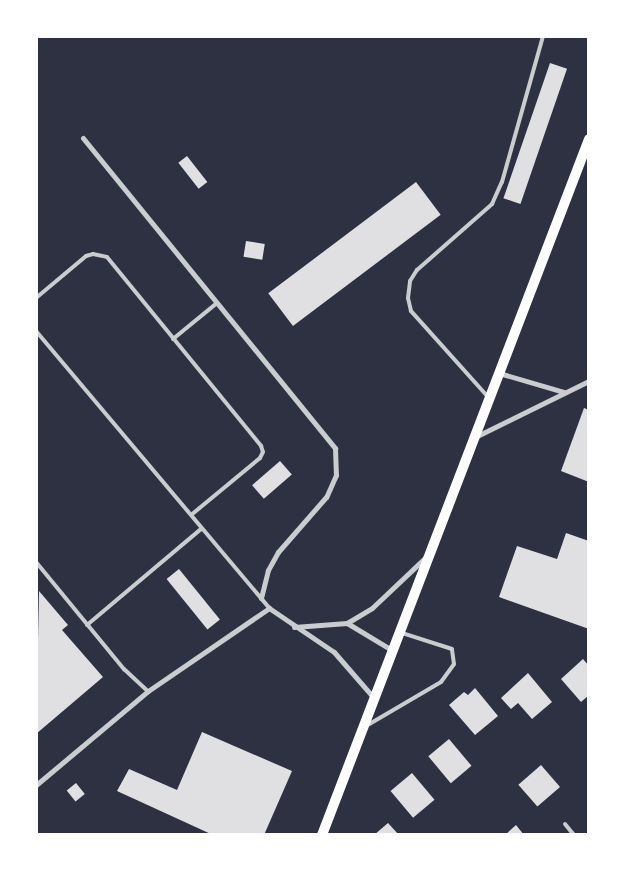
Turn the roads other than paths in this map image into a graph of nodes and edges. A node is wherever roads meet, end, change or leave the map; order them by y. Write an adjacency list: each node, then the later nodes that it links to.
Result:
1 (543, 36): 11 (lane)
2 (83, 138): 5 (street)
3 (589, 139): 8 (main road)
4 (36, 298): 7 (lane)
5 (216, 303): 7 (lane); 17 (street)
6 (36, 331): 13 (lane)
7 (173, 338): 13 (lane)
8 (499, 373): 10 (street); 11 (main road)
9 (589, 381): 10 (street)
10 (564, 392): 12 (street)
11 (489, 399): 12 (main road)
12 (474, 437): 15 (main road)
13 (191, 515): 14 (lane)
14 (202, 528): 17 (lane); 20 (lane)
15 (430, 553): 19 (street); 22 (main road)
16 (36, 562): 20 (lane)
17 (261, 598): 18 (lane)
18 (269, 608): 21 (street); 24 (street)
19 (346, 623): 21 (street); 23 (street)
20 (88, 625): 24 (lane)
21 (294, 627): 25 (street)
22 (399, 632): 23 (main road); 26 (lane)
23 (392, 650): 25 (main road)
24 (148, 690): 27 (street)
25 (374, 698): 26 (main road)
26 (362, 729): 29 (main road)
27 (36, 785)
28 (565, 824): 30 (lane)
29 (322, 835)
30 (574, 835)

